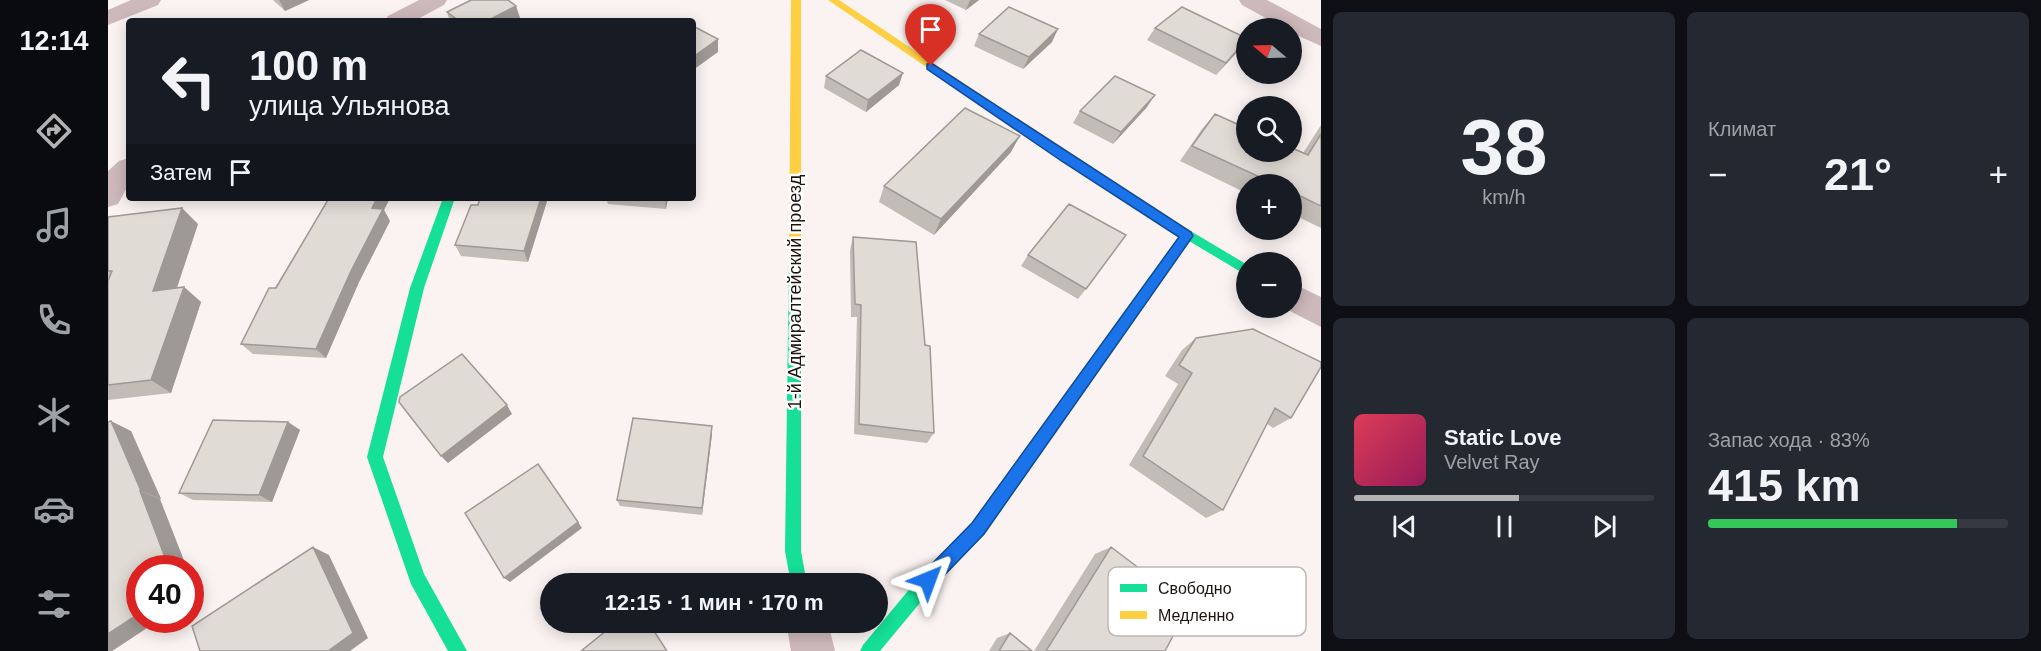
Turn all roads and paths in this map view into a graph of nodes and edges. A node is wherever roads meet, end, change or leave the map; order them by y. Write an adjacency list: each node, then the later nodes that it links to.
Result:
1 (150, 0): 6 (street)
2 (436, 0): 7 (street)
3 (796, 0): 14 (street, 1-й Адмиралтейский проезд)
4 (833, 0): 10 (street)
5 (1250, 0): 8 (street)
6 (110, 14)
7 (402, 18)
8 (1321, 39)
9 (448, 201): 16 (street)
10 (1186, 236): 11 (street); 18 (street)
11 (1236, 264)
12 (1302, 302): 13 (street)
13 (1321, 313)
14 (797, 573)
15 (809, 633): 17 (street)
16 (458, 651)
17 (813, 651)
18 (868, 651)

